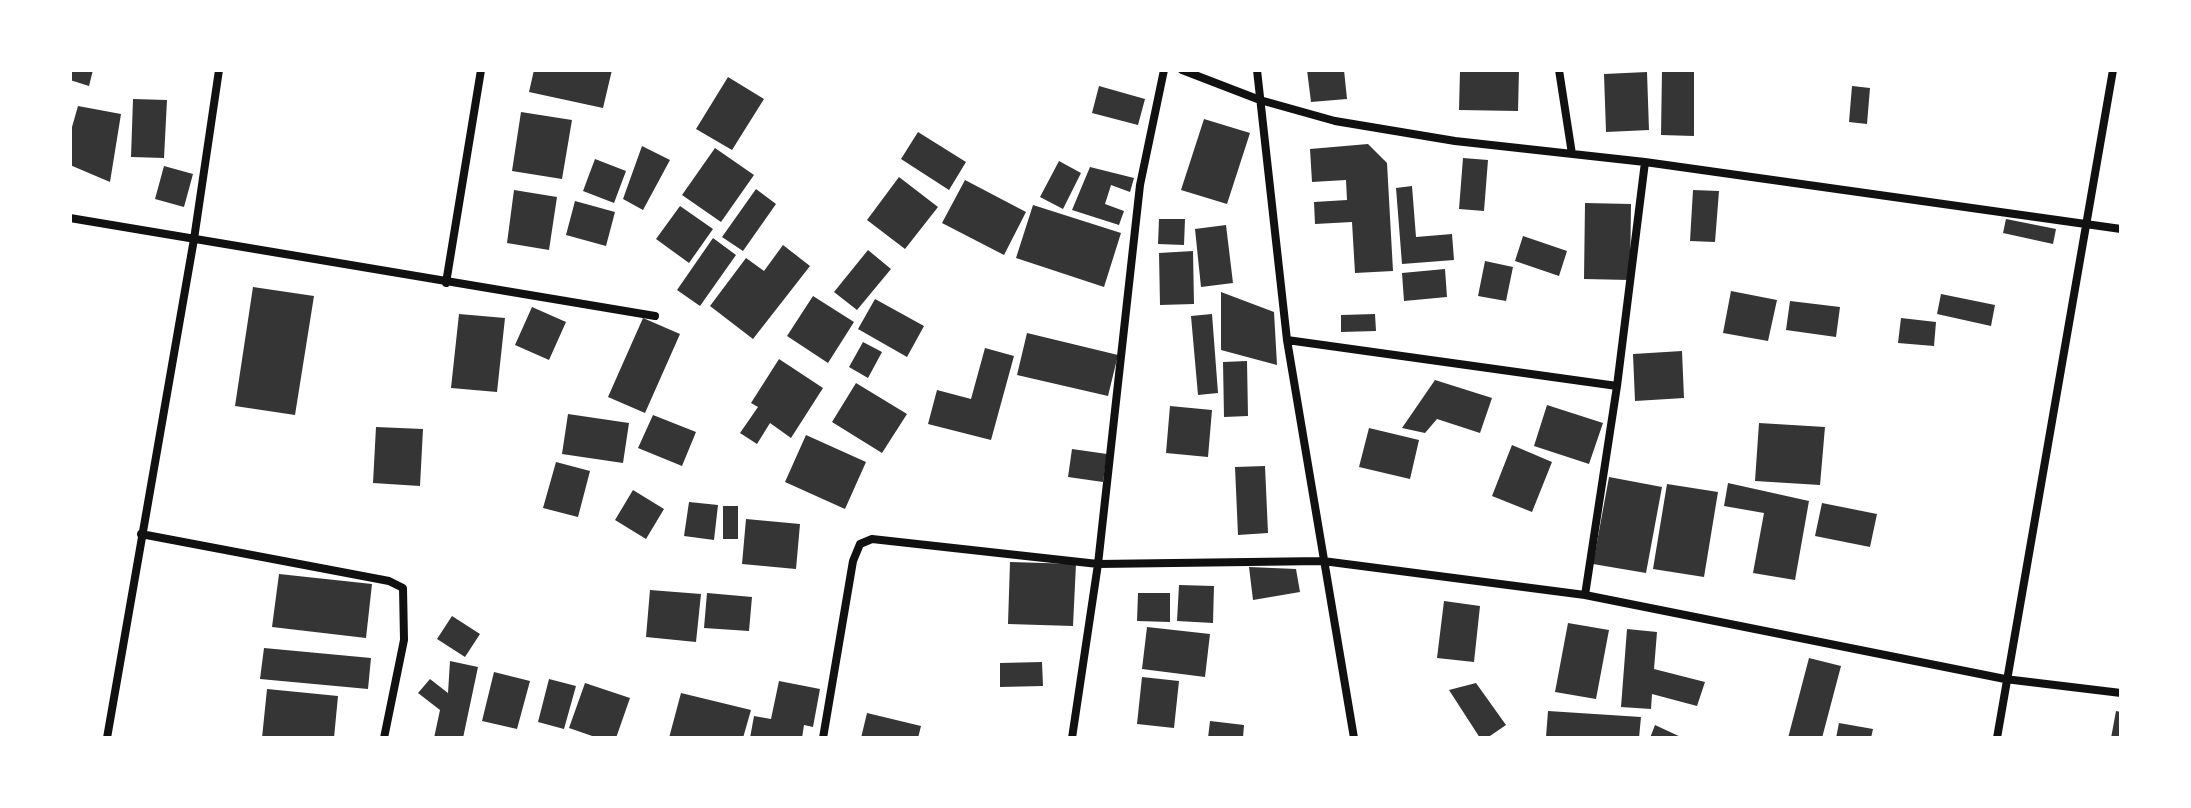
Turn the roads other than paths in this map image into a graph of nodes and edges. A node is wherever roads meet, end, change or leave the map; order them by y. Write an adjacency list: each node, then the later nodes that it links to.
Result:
1 (219, 70): 14 (street)
2 (481, 70): 15 (street)
3 (1164, 70): 21 (street)
4 (1182, 70): 8 (street)
5 (1257, 70): 8 (street)
6 (1559, 70): 9 (street)
7 (2113, 70): 12 (street)
8 (1260, 100): 9 (street); 17 (street)
9 (1572, 154): 10 (street)
10 (1645, 162): 12 (street); 18 (street)
11 (70, 218): 14 (street)
12 (2084, 224): 13 (street); 23 (street)
13 (2121, 229)
14 (194, 239): 15 (street); 19 (street)
15 (446, 283): 16 (street)
16 (655, 316)
17 (1287, 340): 18 (street); 20 (street)
18 (1617, 386): 22 (street)
19 (141, 534): 25 (street); 26 (street)
20 (1323, 561): 21 (street); 22 (street); 29 (street)
21 (1098, 564): 27 (street); 28 (street)
22 (1585, 595): 23 (street)
23 (2005, 679): 24 (street); 30 (street)
24 (2121, 693)
25 (107, 738)
26 (384, 738)
27 (823, 738)
28 (1072, 738)
29 (1354, 738)
30 (1997, 738)

